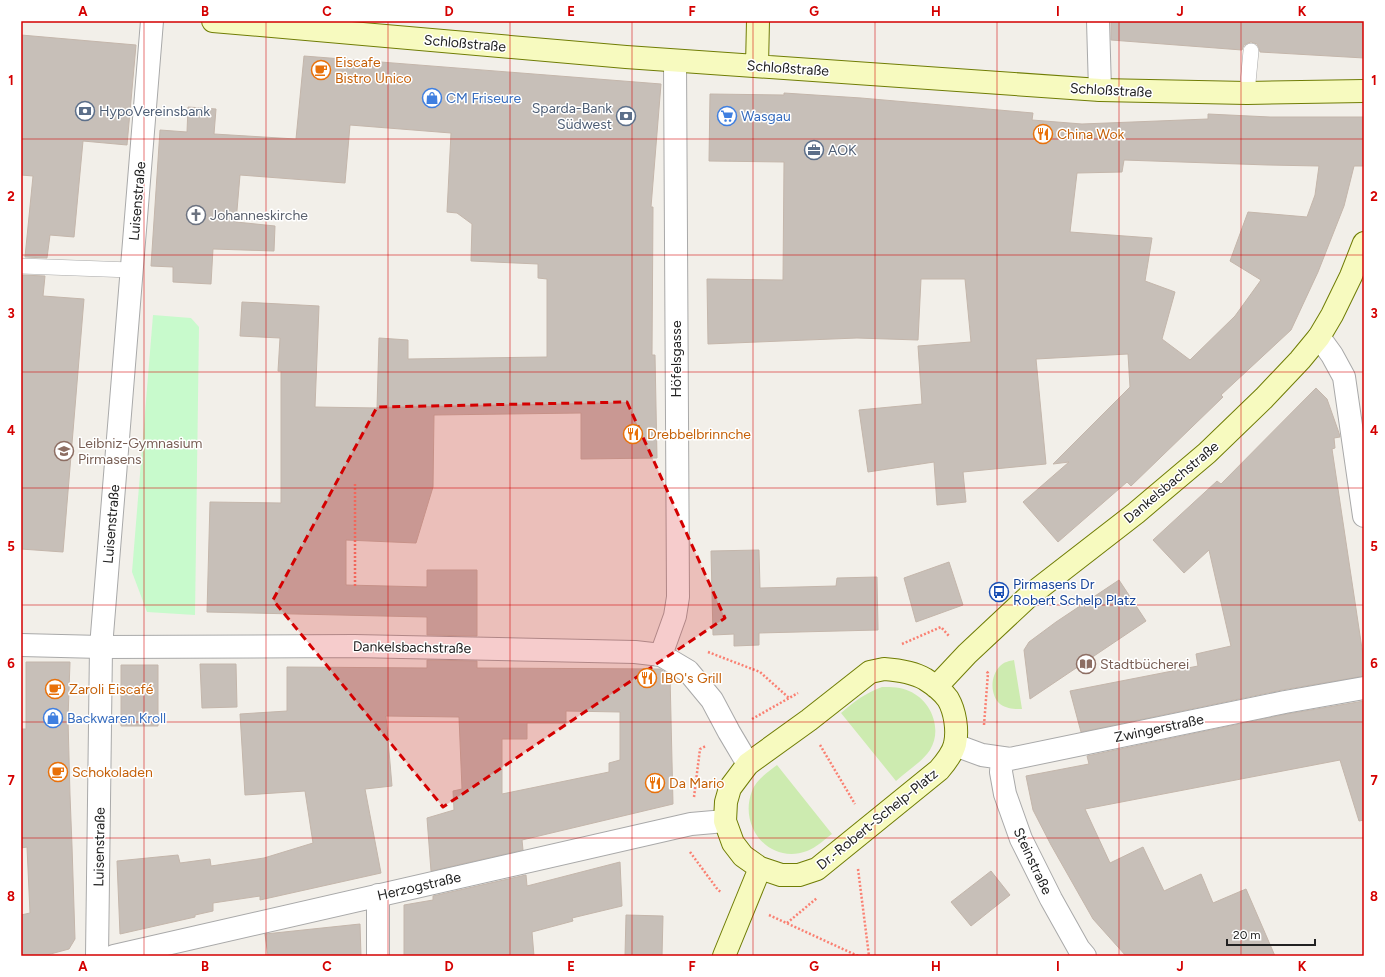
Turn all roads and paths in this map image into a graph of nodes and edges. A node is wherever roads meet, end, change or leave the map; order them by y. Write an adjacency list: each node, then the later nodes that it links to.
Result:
1 (152, 21): 14 (street, Luisenstraße)
2 (213, 21): 5 (street, Schloßstraße)
3 (758, 21): 8 (street)
4 (1098, 21): 9 (street)
5 (294, 24): 7 (street, Schloßstraße)
6 (1251, 51): 11 (lane)
7 (675, 61): 8 (street, Schloßstraße); 21 (street, Höfelsgasse)
8 (757, 66): 9 (street, Schloßstraße)
9 (1100, 90): 11 (street, Schloßstraße)
10 (1364, 91): 11 (street, Schloßstraße)
11 (1247, 93)
12 (1364, 242): 15 (street, Dankelsbachstraße)
13 (21, 266): 14 (lane)
14 (131, 270): 22 (street, Luisenstraße)
15 (1319, 337): 17 (street); 23 (street, Dankelsbachstraße)
16 (355, 484): 18 (path)
17 (1364, 516)
18 (355, 586)
19 (21, 645): 22 (street, Dankelsbachstraße)
20 (899, 645): 23 (path)
21 (665, 646): 22 (street, Dankelsbachstraße); 27 (path); 29 (street, Dankelsbachstraße)
22 (102, 647): 40 (street, Luisenstraße)
23 (967, 654): 24 (street, Dankelsbachstraße); 31 (path)
24 (936, 687): 28 (street, Dr.-Robert-Schelp-Platz); 30 (street, Dr.-Robert-Schelp-Platz)
25 (1364, 688): 31 (street, Zwingerstraße)
26 (802, 691): 27 (path)
27 (788, 698): 28 (path); 29 (path)
28 (809, 720): 32 (street, Dr.-Robert-Schelp-Platz); 35 (path)
29 (729, 732): 32 (street, Dankelsbachstraße); 34 (path)
30 (955, 745): 31 (street, Zwingerstraße); 35 (street, Dr.-Robert-Schelp-Platz)
31 (992, 756): 46 (street, Steinstraße)
32 (748, 764): 33 (street, Dr.-Robert-Schelp-Platz)
33 (725, 821): 34 (street, Herzogstraße); 37 (street, Dr.-Robert-Schelp-Platz)
34 (691, 824): 38 (street, Herzogstraße); 39 (path)
35 (870, 826): 37 (street, Dr.-Robert-Schelp-Platz)
36 (858, 864): 45 (path)
37 (760, 868): 39 (street)
38 (378, 895): 41 (street, Herzogstraße); 42 (street)
39 (745, 904): 43 (street); 44 (path)
40 (97, 956)
41 (114, 956)
42 (378, 956)
43 (724, 956)
44 (858, 956)
45 (869, 956)
46 (1085, 956)

